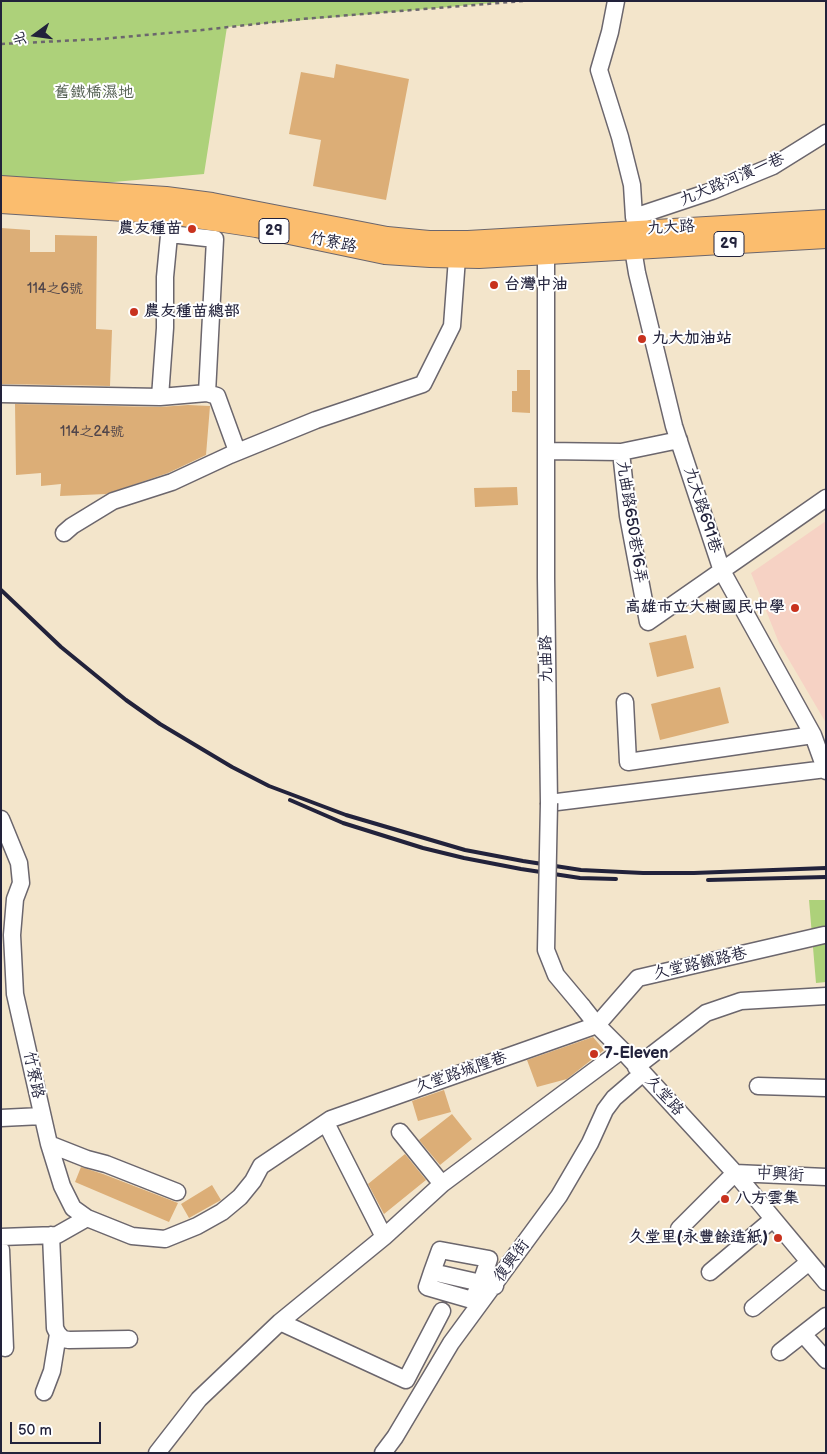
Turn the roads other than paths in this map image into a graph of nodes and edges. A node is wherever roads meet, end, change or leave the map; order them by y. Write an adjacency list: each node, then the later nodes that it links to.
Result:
1 (616, 1): 7 (street, 九大路691巷)
2 (826, 133): 7 (street, 九大路河濱一巷)
3 (1, 186): 5 (main road, 竹寮路 / 29)
4 (1, 203): 5 (main road, 竹寮路 / 29)
5 (171, 215): 9 (main road, 竹寮路 / 29); 13 (street); 14 (street)
6 (826, 220): 7 (main road, 九大路 / 29)
7 (635, 232): 8 (main road, 九大路 / 29); 10 (main road, 九大路 / 29); 15 (street, 九大路691巷)
8 (826, 238)
9 (368, 242): 10 (main road, 竹寮路 / 29); 11 (main road, 竹寮路 / 29)
10 (546, 245): 11 (main road, 竹寮路 / 29); 17 (street, 九曲路)
11 (457, 258): 16 (street)
12 (1, 394): 14 (street)
13 (208, 394): 14 (street); 16 (street)
14 (160, 397)
15 (678, 440): 18 (street); 21 (street, 九大路691巷)
16 (238, 451): 20 (street)
17 (546, 451): 18 (street); 25 (street, 九曲路)
18 (620, 452): 21 (street, 九曲路650巷16弄)
19 (826, 498): 21 (street)
20 (64, 533)
21 (722, 571): 23 (street, 九大路691巷)
22 (625, 702): 23 (street)
23 (813, 735): 24 (street, 九大路691巷)
24 (826, 770): 25 (street)
25 (549, 803): 31 (street, 久堂路, bridge)
26 (1, 819): 27 (street, 竹寮路)
27 (8, 899): 29 (street, 竹寮路)
28 (824, 935): 31 (street, 久堂路鐵路巷)
29 (8, 994): 36 (street, 竹寮路)
30 (826, 996): 33 (street, 復興街)
31 (597, 1026): 32 (street, 久堂路); 38 (street, 久堂路城隍巷)
32 (622, 1050): 33 (street, 久堂路); 43 (street)
33 (640, 1070): 41 (street, 久堂路); 55 (street, 復興街)
34 (758, 1086): 35 (street)
35 (826, 1088)
36 (42, 1116): 37 (street, 竹寮路); 40 (street, 久堂路城隍巷)
37 (1, 1118)
38 (326, 1123): 45 (street, 久堂路城隍巷); 49 (street)
39 (400, 1132): 43 (street)
40 (49, 1144): 44 (street); 45 (street, 久堂路城隍巷)
41 (734, 1173): 42 (street, 中興街); 46 (street, 久堂路); 47 (street)
42 (826, 1177)
43 (442, 1184): 49 (street)
44 (177, 1192)
45 (88, 1218): 48 (street)
46 (773, 1219): 52 (street, 久堂路); 53 (street)
47 (679, 1228)
48 (51, 1235): 50 (street); 60 (street)
49 (384, 1236): 59 (street)
50 (1, 1238)
51 (1, 1250): 63 (street)
52 (809, 1262): 54 (street, 久堂路); 56 (street)
53 (710, 1272)
54 (826, 1282)
55 (488, 1284): 55 (street); 68 (street, 復興街)
56 (753, 1308)
57 (442, 1312): 59 (street)
58 (826, 1316): 61 (street)
59 (280, 1322): 67 (street)
60 (58, 1334): 62 (street); 66 (street)
61 (803, 1334): 64 (street); 65 (street)
62 (129, 1339)
63 (5, 1348)
64 (780, 1352)
65 (826, 1360)
66 (44, 1392)
67 (157, 1453)
68 (383, 1453)

